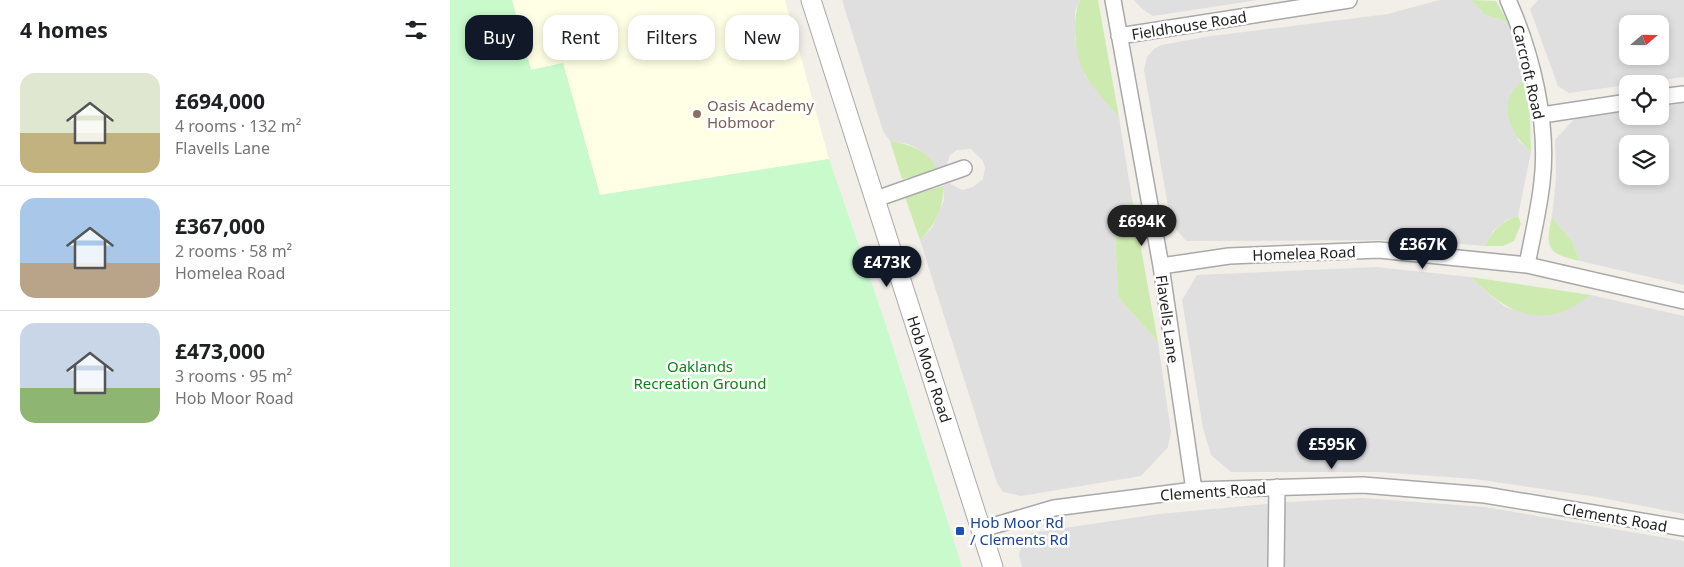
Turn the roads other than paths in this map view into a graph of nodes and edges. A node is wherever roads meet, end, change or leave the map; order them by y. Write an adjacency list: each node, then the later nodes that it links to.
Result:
1 (812, 0): 11 (street, Hob Moor Road)
2 (1113, 0): 5 (street, Flavells Lane)
3 (1349, 0): 5 (street, Fieldhouse Road)
4 (1508, 0): 9 (street, Carcroft Road)
5 (1119, 36): 13 (street, Flavells Lane)
6 (1684, 94): 7 (street)
7 (1669, 96)
8 (1619, 103): 9 (street)
9 (1542, 115): 12 (street, Carcroft Road)
10 (964, 168): 11 (street)
11 (876, 199): 18 (street, Hob Moor Road)
12 (1527, 265): 13 (street, Homelea Road); 14 (street, Homelea Road)
13 (1161, 266): 16 (street, Flavells Lane)
14 (1684, 301)
15 (1277, 486): 16 (street, Clements Road); 17 (street, Clements Road); 20 (street)
16 (1194, 490): 18 (street, Clements Road)
17 (1684, 528)
18 (982, 529): 19 (street, Hob Moor Road)
19 (993, 567)
20 (1276, 567)

